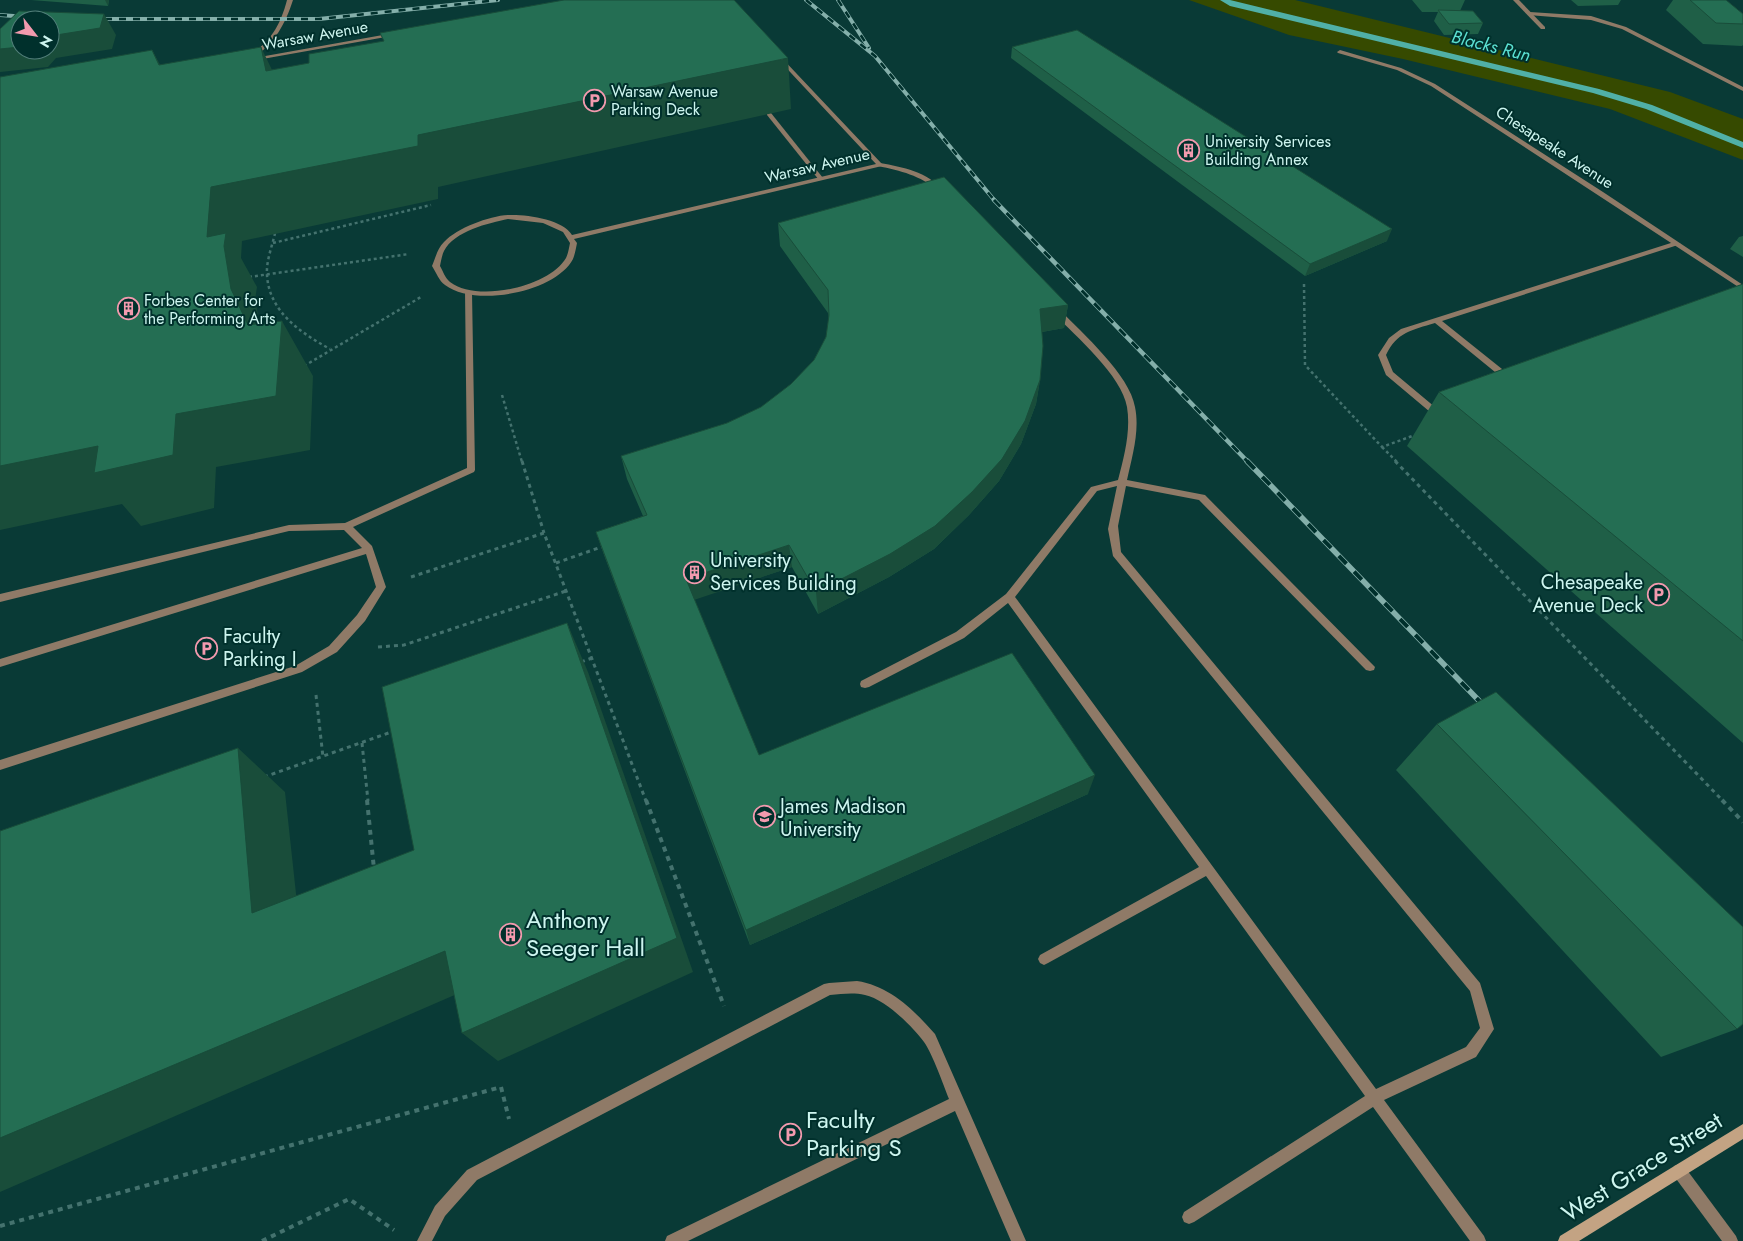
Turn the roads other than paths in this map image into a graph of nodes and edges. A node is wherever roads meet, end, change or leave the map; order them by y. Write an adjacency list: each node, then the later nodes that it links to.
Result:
1 (290, 0): 5 (street, Warsaw Avenue)
2 (1516, 0): 3 (street)
3 (1530, 14): 4 (street); 8 (street)
4 (1543, 28)
5 (404, 34)
6 (771, 49): 10 (street, Warsaw Avenue)
7 (1340, 52): 14 (street, Chesapeake Avenue)
8 (1743, 89)
9 (769, 114): 11 (street)
10 (880, 165): 11 (street, Warsaw Avenue); 12 (street)
11 (821, 179): 13 (street, Warsaw Avenue)
12 (949, 199)
13 (572, 237): 16 (street); 16 (street)
14 (1677, 244): 15 (street, Chesapeake Avenue); 18 (street)
15 (1743, 288)
16 (468, 292): 22 (street)
17 (1053, 307): 21 (street)
18 (1436, 320): 19 (street); 20 (street)
19 (1520, 387)
20 (1448, 422)
21 (1122, 482): 24 (street); 27 (street); 32 (street)
22 (346, 526): 23 (street); 25 (street)
23 (369, 549): 26 (street); 29 (street)
24 (1009, 597): 28 (street); 30 (street)
25 (0, 598)
26 (0, 663)
27 (1370, 667)
28 (865, 684)
29 (0, 765)
30 (1208, 869): 31 (street); 32 (street)
31 (1044, 959)
32 (1375, 1097): 36 (street); 40 (street)
33 (958, 1102): 37 (street); 38 (street); 39 (street)
34 (1743, 1131): 35 (street, West Grace Street)
35 (1679, 1171): 41 (street, West Grace Street); 42 (street)
36 (1189, 1217)
37 (424, 1241)
38 (672, 1241)
39 (1019, 1241)
40 (1479, 1241)
41 (1566, 1241)
42 (1731, 1241)

